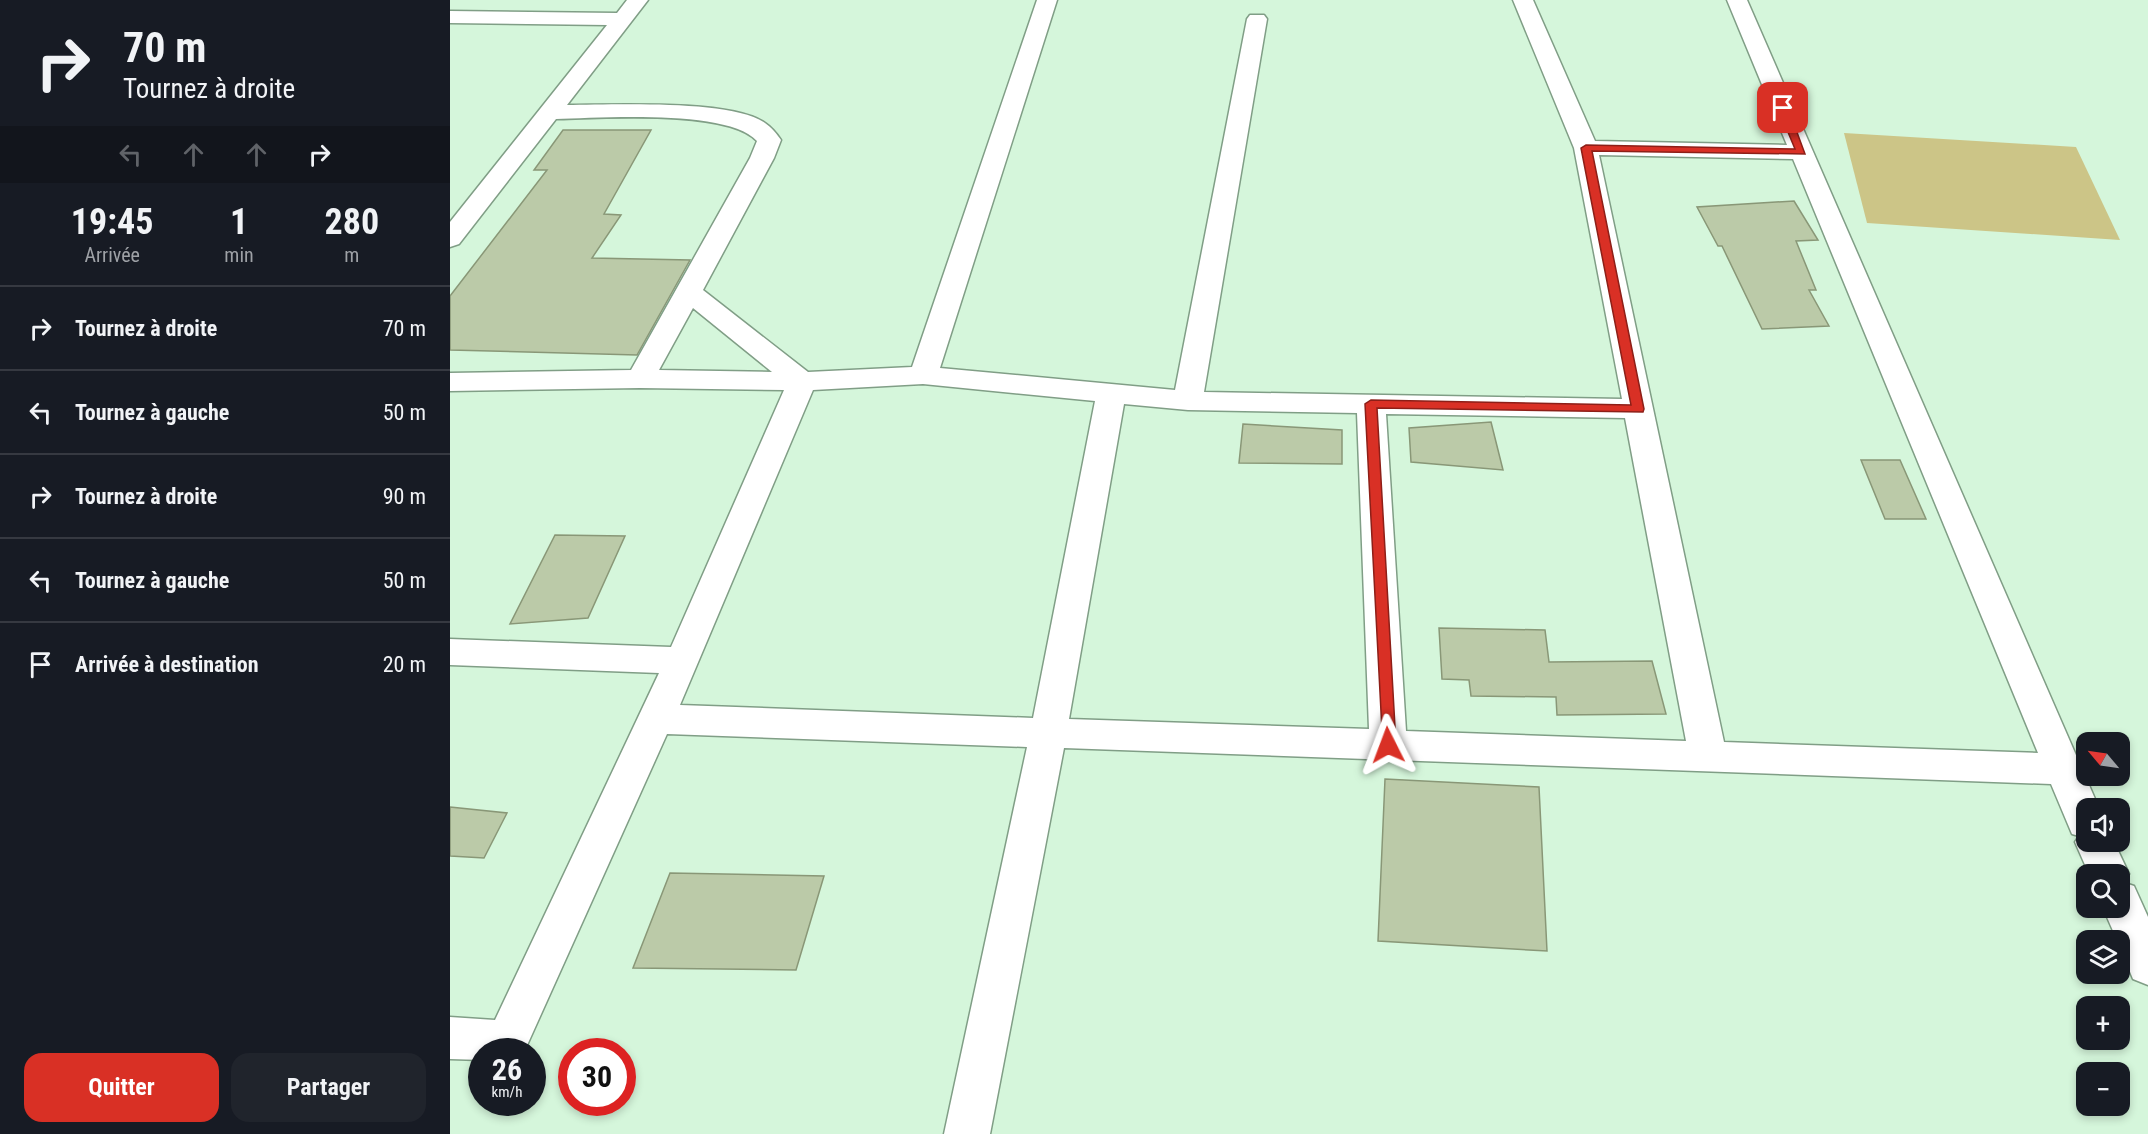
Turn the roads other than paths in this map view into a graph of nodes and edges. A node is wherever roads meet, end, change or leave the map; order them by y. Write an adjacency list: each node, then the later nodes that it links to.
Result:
1 (638, 0): 6 (street)
2 (1047, 0): 13 (street)
3 (1524, 0): 9 (street)
4 (1737, 0): 10 (street)
5 (450, 17): 6 (street)
6 (623, 19): 8 (street)
7 (1257, 19): 18 (street)
8 (550, 112): 11 (street); 12 (street)
9 (1586, 148): 10 (street); 20 (street)
10 (1802, 152): 27 (street)
11 (450, 239)
12 (689, 292): 14 (street); 15 (street)
13 (923, 375): 15 (street); 17 (street)
14 (640, 379): 15 (street); 16 (street)
15 (802, 381): 22 (street)
16 (450, 382)
17 (1111, 393): 18 (street); 24 (street)
18 (1188, 401): 19 (street)
19 (1371, 404): 20 (street); 25 (street)
20 (1638, 409): 26 (street)
21 (450, 652): 22 (street)
22 (682, 661): 23 (street)
23 (655, 719): 24 (street); 31 (street)
24 (1048, 734): 25 (street); 32 (street)
25 (1388, 745): 26 (street)
26 (1708, 756): 27 (street)
27 (2064, 769): 28 (street)
28 (2076, 798)
29 (2128, 918): 30 (street)
30 (2148, 966)
31 (450, 1038)
32 (968, 1134)

